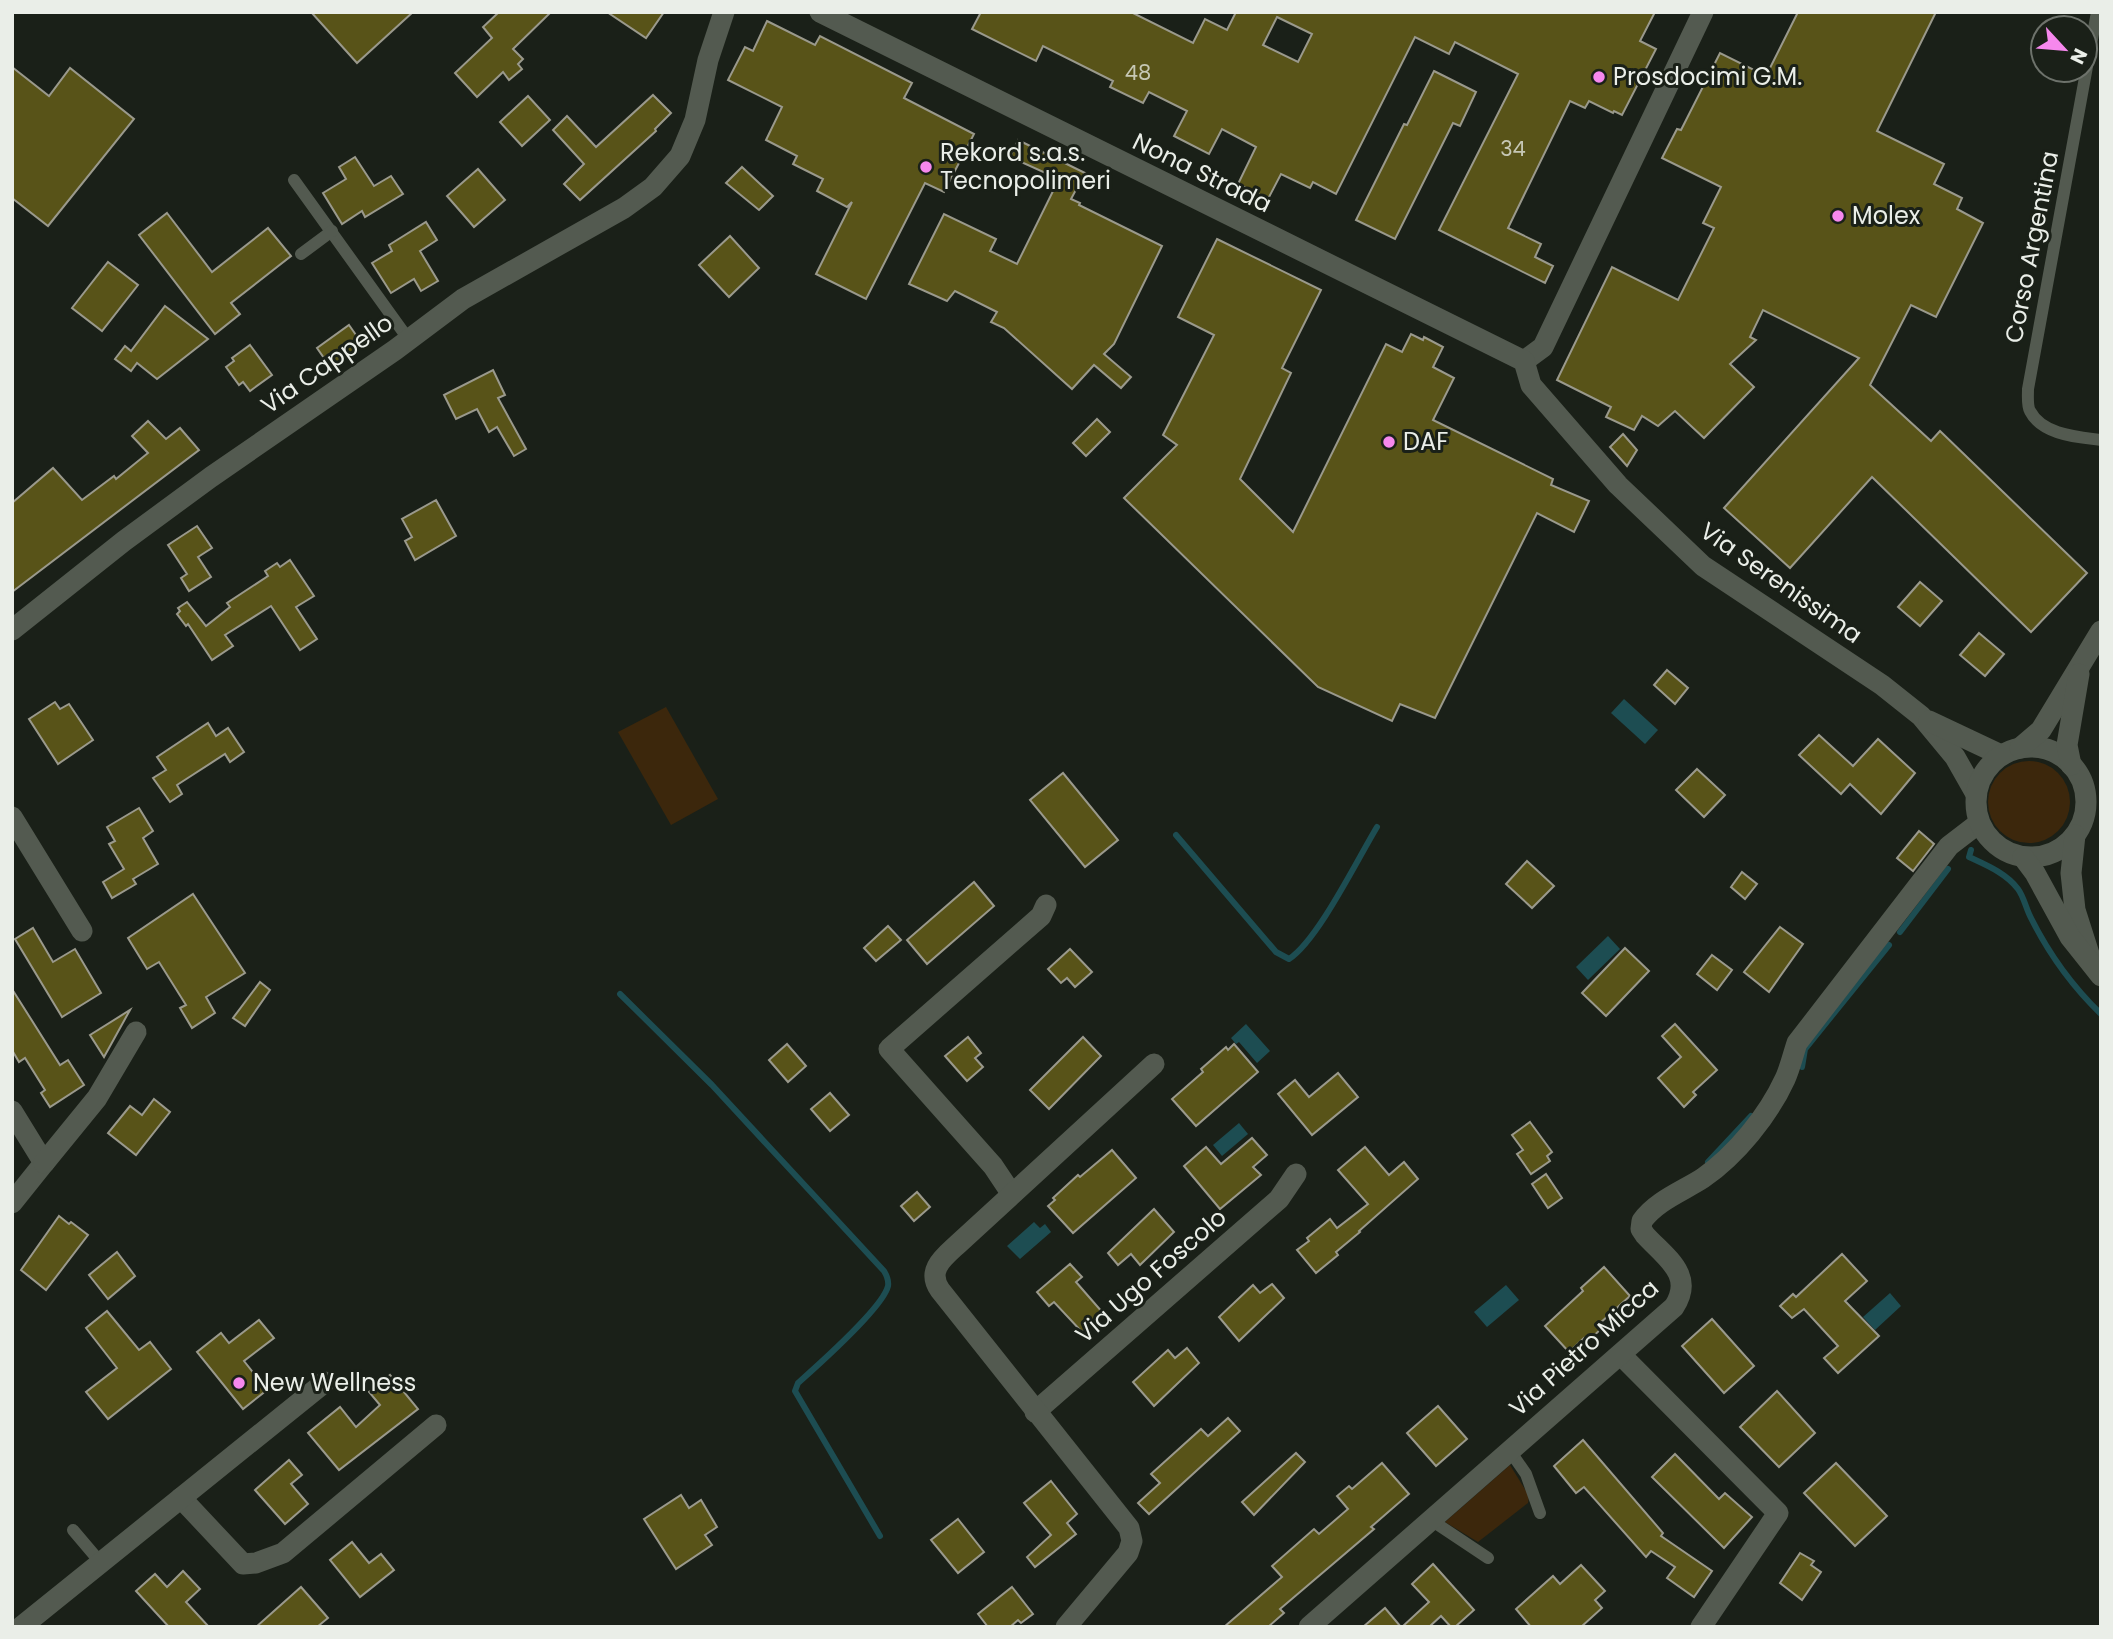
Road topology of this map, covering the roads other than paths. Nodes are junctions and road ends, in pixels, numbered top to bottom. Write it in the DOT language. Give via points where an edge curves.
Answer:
graph roads {
  1 [pos="820,12"];
  2 [pos="1703,12"];
  3 [pos="2097,12"];
  4 [pos="715,16"];
  5 [pos="295,180"];
  6 [pos="332,231"];
  7 [pos="301,254"];
  8 [pos="409,340"];
  9 [pos="1524,362"];
  10 [pos="2101,440"];
  11 [pos="12,630"];
  12 [pos="2101,631"];
  13 [pos="2081,662"];
  14 [pos="1921,716"];
  15 [pos="2011,751"];
  16 [pos="2071,765"];
  17 [pos="1976,794"];
  18 [pos="12,817"];
  19 [pos="1979,823"];
  20 [pos="2075,835"];
  21 [pos="2023,857"];
  22 [pos="1046,905"];
  23 [pos="82,931"];
  24 [pos="2096,969"];
  25 [pos="136,1032"];
  26 [pos="1154,1064"];
  27 [pos="12,1111"];
  28 [pos="44,1163"];
  29 [pos="1296,1174"];
  30 [pos="1011,1193"];
  31 [pos="12,1203"];
  32 [pos="1621,1355"];
  33 [pos="325,1382"];
  34 [pos="1035,1412"];
  35 [pos="436,1425"];
  36 [pos="1510,1451"];
  37 [pos="181,1499"];
  38 [pos="1540,1513"];
  39 [pos="1431,1520"];
  40 [pos="73,1530"];
  41 [pos="1488,1558"];
  42 [pos="101,1563"];
  43 [pos="21,1627"];
  44 [pos="1066,1627"];
  45 [pos="1309,1627"];
  46 [pos="1701,1627"];
  1 -- 9 [label="street, Nona Strada"];
  2 -- 9 [label="street" via="1543,347"];
  3 -- 10 [label="lane, Corso Argentina" via="2028,389 2029,410 2042,424 2069,436"];
  4 -- 8 [label="street, Via Cappello" via="695,120 680,156 653,187 463,299"];
  5 -- 6 [label="lane"];
  6 -- 7 [label="lane"];
  6 -- 8 [label="lane"];
  8 -- 11 [label="street, Via Cappello" via="211,477"];
  9 -- 14 [label="street, Via Serenissima" via="1531,385 1618,485 1703,566"];
  12 -- 13 [label="street"];
  13 -- 15 [label="street" via="2041,730"];
  13 -- 16 [label="street" via="2067,745"];
  14 -- 15 [label="street, Via Serenissima"];
  14 -- 17 [label="street, Via Serenissima" via="1955,757"];
  15 -- 16 [label="street, Via Serenissima" via="2039,747 2057,753"];
  15 -- 17 [label="street" via="1989,766"];
  16 -- 20 [label="street" via="2082,781 2086,799"];
  17 -- 19 [label="street, Via Serenissima"];
  18 -- 23 [label="street"];
  19 -- 21 [label="street" via="2005,851"];
  19 -- 32 [label="street, Via Pietro Micca" via="1949,846 1797,1043 1785,1079 1732,1155 1642,1221 1641,1229 1677,1270 1683,1288 1674,1307"];
  20 -- 21 [label="street" via="2052,853"];
  20 -- 24 [label="street" via="2071,873 2076,910"];
  21 -- 24 [label="street" via="2070,937"];
  22 -- 30 [label="street" via="1041,916 889,1049 993,1166"];
  25 -- 28 [label="street" via="97,1098"];
  26 -- 30 [label="street"];
  27 -- 28 [label="street"];
  28 -- 31 [label="street"];
  29 -- 34 [label="street, Via Ugo Foscolo" via="1279,1199"];
  30 -- 34 [label="street" via="940,1261 934,1275 940,1290"];
  32 -- 36 [label="street, Via Pietro Micca"];
  32 -- 46 [label="street" via="1778,1513"];
  33 -- 37 [label="street"];
  34 -- 44 [label="street" via="1129,1528 1132,1541 1128,1553"];
  35 -- 37 [label="street" via="285,1552 256,1563 243,1564"];
  36 -- 38 [label="lane" via="1526,1474"];
  36 -- 39 [label="street, Via Pietro Micca"];
  37 -- 42 [label="street"];
  39 -- 41 [label="lane"];
  39 -- 45 [label="street, Via Pietro Micca"];
  40 -- 42 [label="lane"];
  42 -- 43 [label="street"];
}
